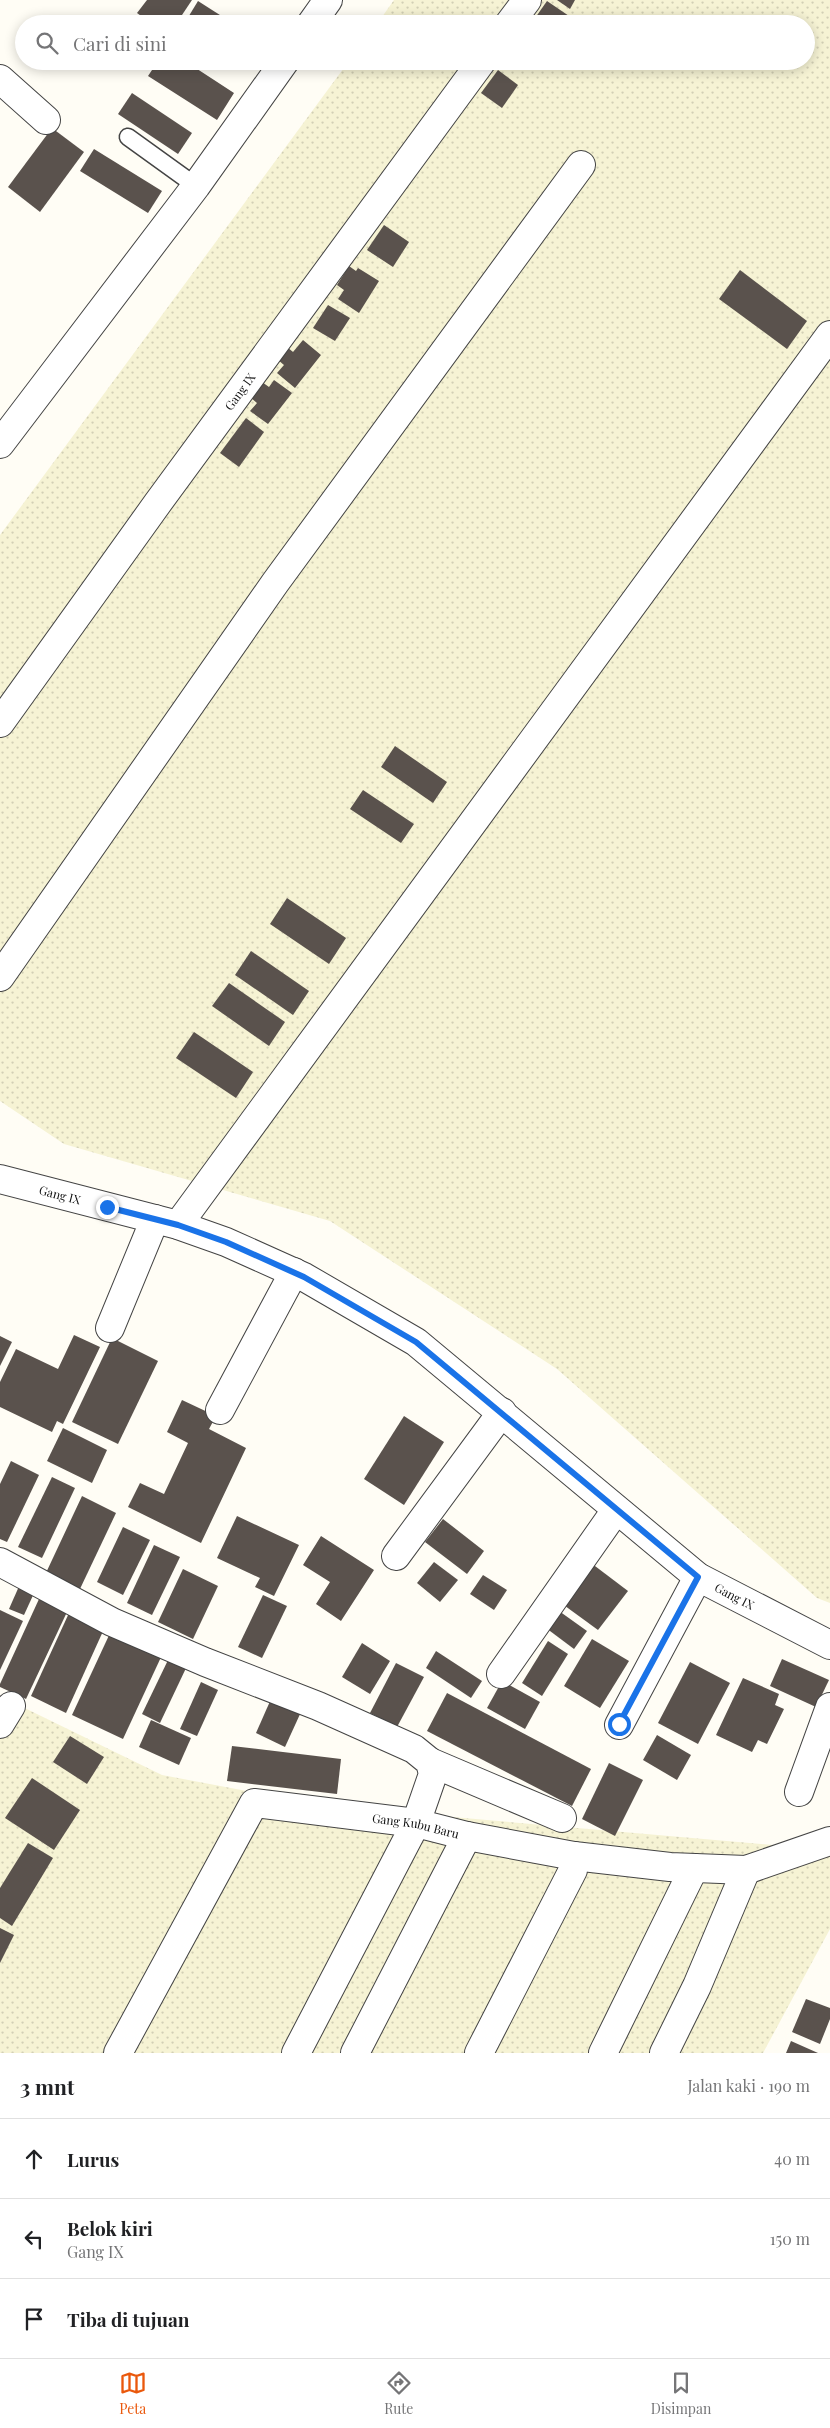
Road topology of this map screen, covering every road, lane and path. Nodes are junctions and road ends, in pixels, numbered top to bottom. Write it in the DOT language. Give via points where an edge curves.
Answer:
graph roads {
  1 [pos="328,0"];
  2 [pos="526,0"];
  3 [pos="317,15"];
  4 [pos="515,15"];
  5 [pos="279,70"];
  6 [pos="475,70"];
  7 [pos="0,79"];
  8 [pos="46,120"];
  9 [pos="128,137"];
  10 [pos="581,165"];
  11 [pos="196,186"];
  12 [pos="830,335"];
  13 [pos="0,444"];
  14 [pos="0,723"];
  15 [pos="0,977"];
  16 [pos="0,1179"];
  17 [pos="167,1222"];
  18 [pos="294,1272"];
  19 [pos="110,1328"];
  20 [pos="220,1410"];
  21 [pos="502,1412"];
  22 [pos="616,1510"];
  23 [pos="396,1556"];
  24 [pos="0,1562"];
  25 [pos="698,1577"];
  26 [pos="830,1645"];
  27 [pos="501,1674"];
  28 [pos="830,1708"];
  29 [pos="619,1724"];
  30 [pos="430,1762"];
  31 [pos="799,1792"];
  32 [pos="562,1818"];
  33 [pos="416,1823"];
  34 [pos="467,1836"];
  35 [pos="830,1841"];
  36 [pos="574,1856"];
  37 [pos="694,1868"];
  38 [pos="746,1870"];
  39 [pos="118,2053"];
  40 [pos="296,2053"];
  41 [pos="355,2053"];
  42 [pos="479,2053"];
  43 [pos="603,2053"];
  44 [pos="664,2053"];
  1 -- 3 [label="street"];
  2 -- 4 [label="street"];
  5 -- 11 [label="street"];
  6 -- 14 [label="street, Gang IX"];
  7 -- 8 [label="street"];
  9 -- 11 [label="lane"];
  10 -- 15 [label="street" via="275,584"];
  11 -- 13 [label="street"];
  12 -- 17 [label="street"];
  16 -- 17 [label="street, Gang IX"];
  17 -- 18 [label="street, Gang IX" via="226,1242"];
  17 -- 19 [label="street"];
  18 -- 20 [label="street"];
  18 -- 21 [label="street, Gang IX" via="416,1342"];
  21 -- 22 [label="street, Gang IX"];
  21 -- 23 [label="street"];
  22 -- 25 [label="street, Gang IX"];
  22 -- 27 [label="street"];
  24 -- 30 [label="street" via="112,1622 318,1706 414,1749"];
  25 -- 26 [label="street, Gang IX"];
  25 -- 29 [label="street"];
  28 -- 31 [label="street"];
  30 -- 32 [label="street"];
  30 -- 33 [label="street" via="433,1774"];
  33 -- 34 [label="street, Gang Kubu Baru"];
  33 -- 39 [label="street, Gang Kubu Baru" via="254,1803"];
  33 -- 40 [label="street"];
  34 -- 36 [label="street, Gang Kubu Baru"];
  34 -- 41 [label="street"];
  35 -- 38 [label="street, Gang Kubu Baru"];
  36 -- 37 [label="street, Gang Kubu Baru"];
  36 -- 42 [label="street" via="573,1870"];
  37 -- 38 [label="street, Gang Kubu Baru"];
  37 -- 43 [label="street"];
  38 -- 44 [label="street" via="697,1986"];
}
